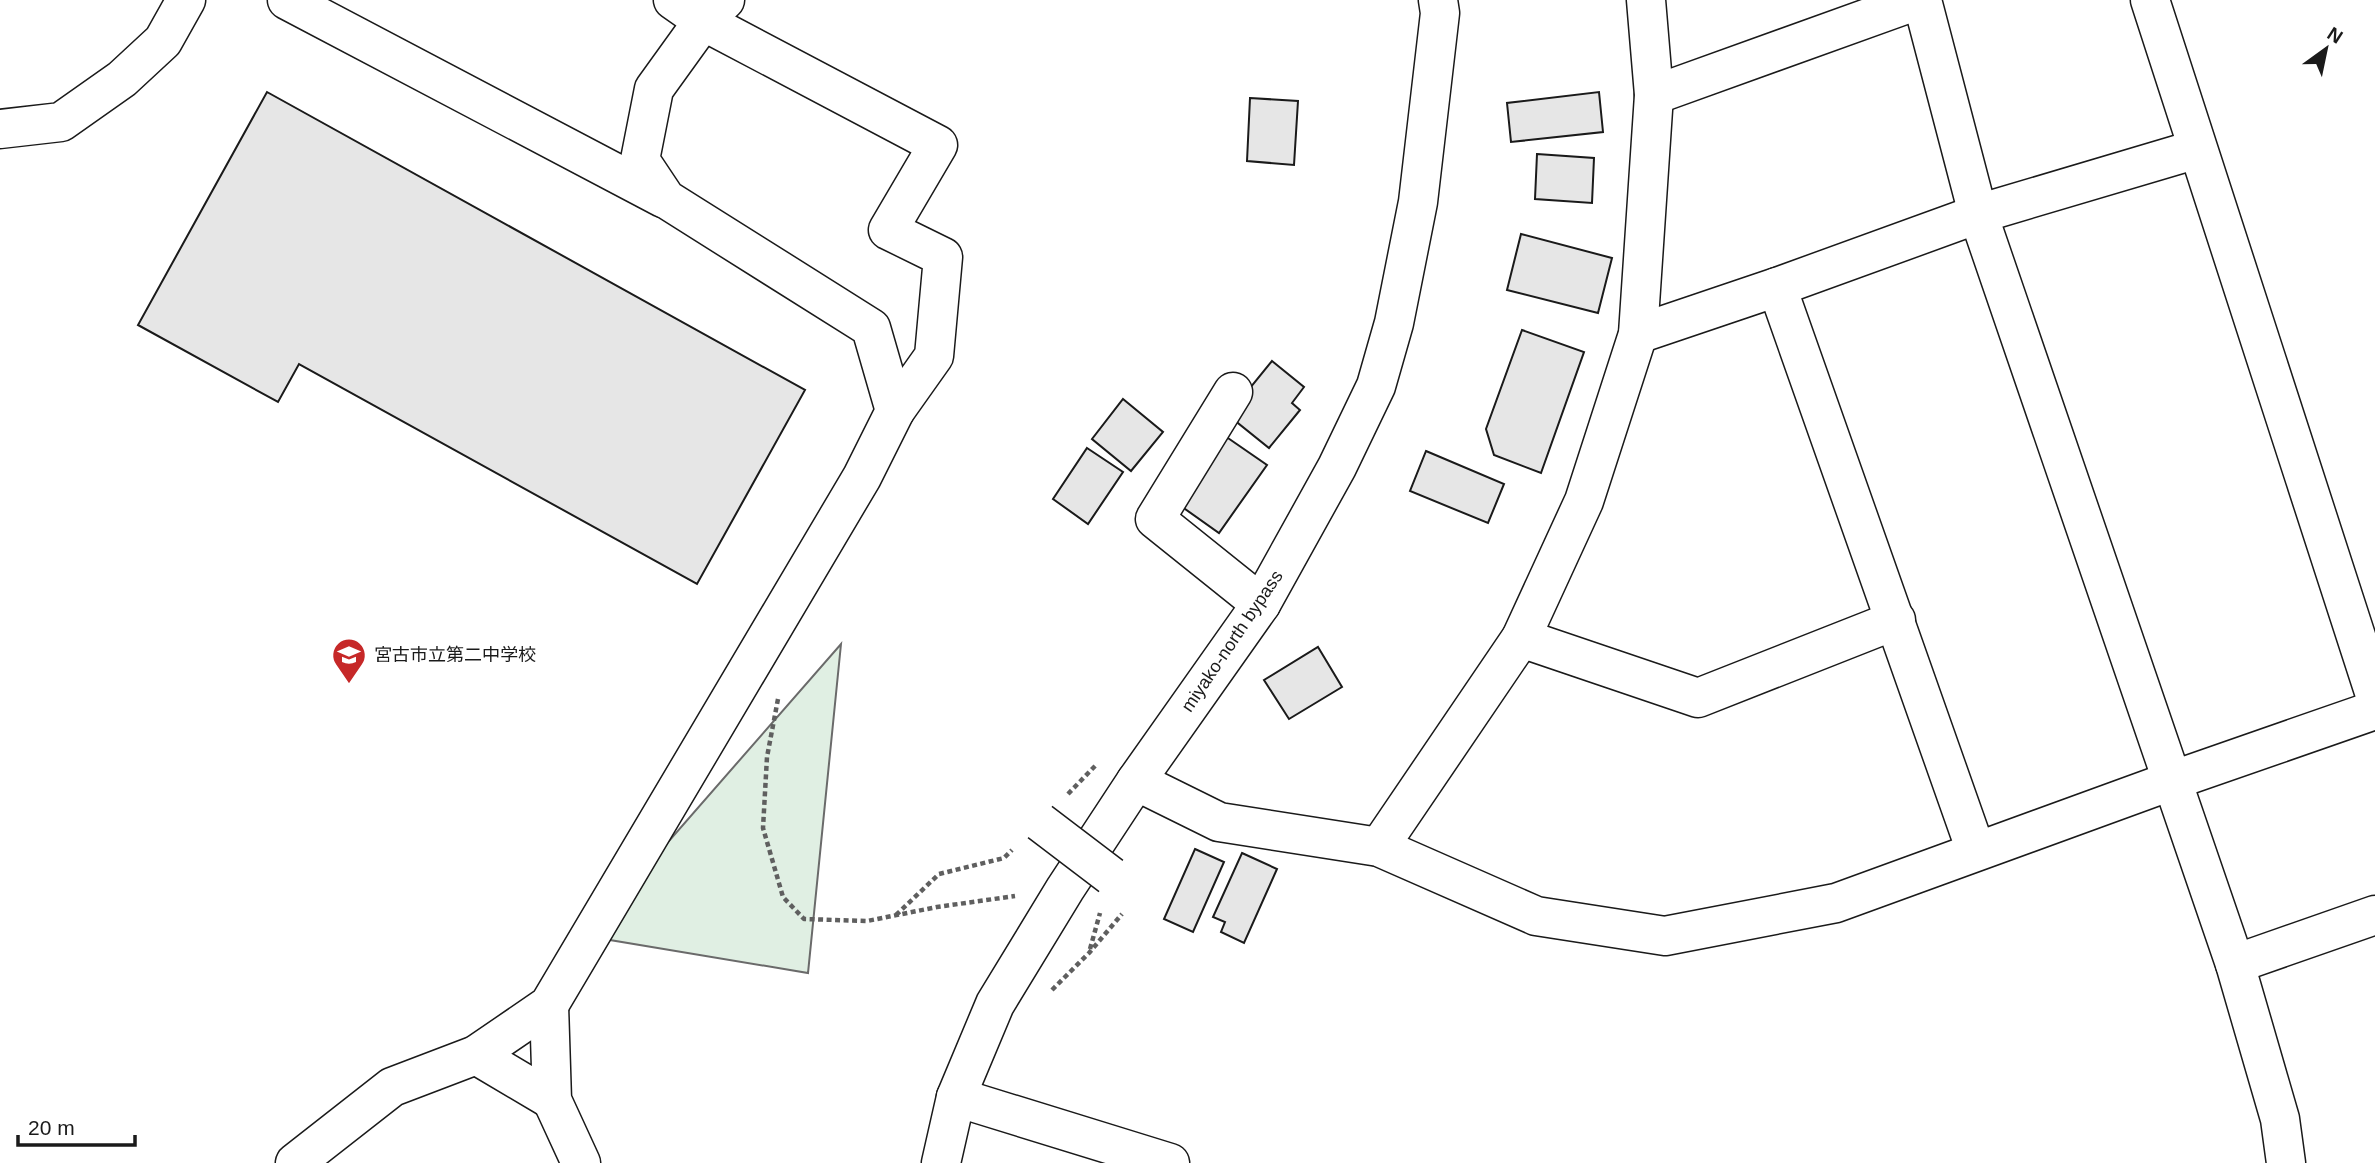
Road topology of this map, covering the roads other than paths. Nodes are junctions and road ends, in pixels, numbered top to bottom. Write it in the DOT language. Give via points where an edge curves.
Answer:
graph roads {
  1 [pos="186,0"];
  2 [pos="287,0"];
  3 [pos="1438,0"];
  4 [pos="1646,0"];
  5 [pos="1920,0"];
  6 [pos="2150,0"];
  7 [pos="700,7"];
  8 [pos="1654,95"];
  9 [pos="0,129"];
  10 [pos="2197,149"];
  11 [pos="666,199"];
  12 [pos="1978,214"];
  13 [pos="1777,287"];
  14 [pos="1638,334"];
  15 [pos="1233,392"];
  16 [pos="895,411"];
  17 [pos="1261,604"];
  18 [pos="1896,620"];
  19 [pos="1521,638"];
  20 [pos="2375,695"];
  21 [pos="2375,710"];
  22 [pos="2171,780"];
  23 [pos="1136,781"];
  24 [pos="1040,822"];
  25 [pos="1379,847"];
  26 [pos="1976,851"];
  27 [pos="1120,891"];
  28 [pos="2375,915"];
  29 [pos="2235,964"];
  30 [pos="549,1005"];
  31 [pos="476,1055"];
  32 [pos="956,1097"];
  33 [pos="552,1100"];
  34 [pos="295,1163"];
  35 [pos="580,1163"];
  36 [pos="941,1163"];
  37 [pos="1170,1163"];
  38 [pos="2286,1163"];
  1 -- 9 [label="main road" via="163,41 122,79 61,122"];
  2 -- 11 [label="main road"];
  3 -- 17 [label="main road, miyako-north bypass" via="1418,202 1394,323 1376,386"];
  4 -- 8 [label="main road"];
  5 -- 8 [label="main road"];
  5 -- 12 [label="main road"];
  6 -- 10 [label="main road"];
  7 -- 11 [label="main road" via="654,89 640,160"];
  7 -- 16 [label="main road" via="938,145 888,230 943,257 934,356"];
  8 -- 14 [label="main road"];
  10 -- 12 [label="main road"];
  10 -- 20 [label="main road"];
  11 -- 16 [label="main road" via="871,328"];
  12 -- 13 [label="main road"];
  12 -- 22 [label="main road"];
  13 -- 14 [label="main road"];
  13 -- 18 [label="main road"];
  14 -- 19 [label="main road" via="1584,501"];
  15 -- 17 [label="main road" via="1155,519"];
  16 -- 30 [label="main road" via="862,477"];
  17 -- 23 [label="main road, miyako-north bypass"];
  18 -- 19 [label="main road" via="1698,698"];
  18 -- 26 [label="main road"];
  19 -- 25 [label="main road"];
  21 -- 22 [label="main road"];
  22 -- 26 [label="main road"];
  22 -- 29 [label="main road"];
  23 -- 25 [label="main road" via="1219,822"];
  23 -- 32 [label="main road, miyako-north bypass" via="995,1004"];
  24 -- 27 [label="main road, bridge"];
  25 -- 26 [label="main road" via="1536,916 1665,936 1836,902"];
  28 -- 29 [label="main road"];
  29 -- 38 [label="main road" via="2280,1119"];
  30 -- 31 [label="main road"];
  30 -- 33 [label="main road"];
  31 -- 33 [label="main road"];
  31 -- 34 [label="main road" via="392,1087"];
  32 -- 36 [label="main road, miyako-north bypass"];
  32 -- 37 [label="main road"];
  33 -- 35 [label="main road"];
}
